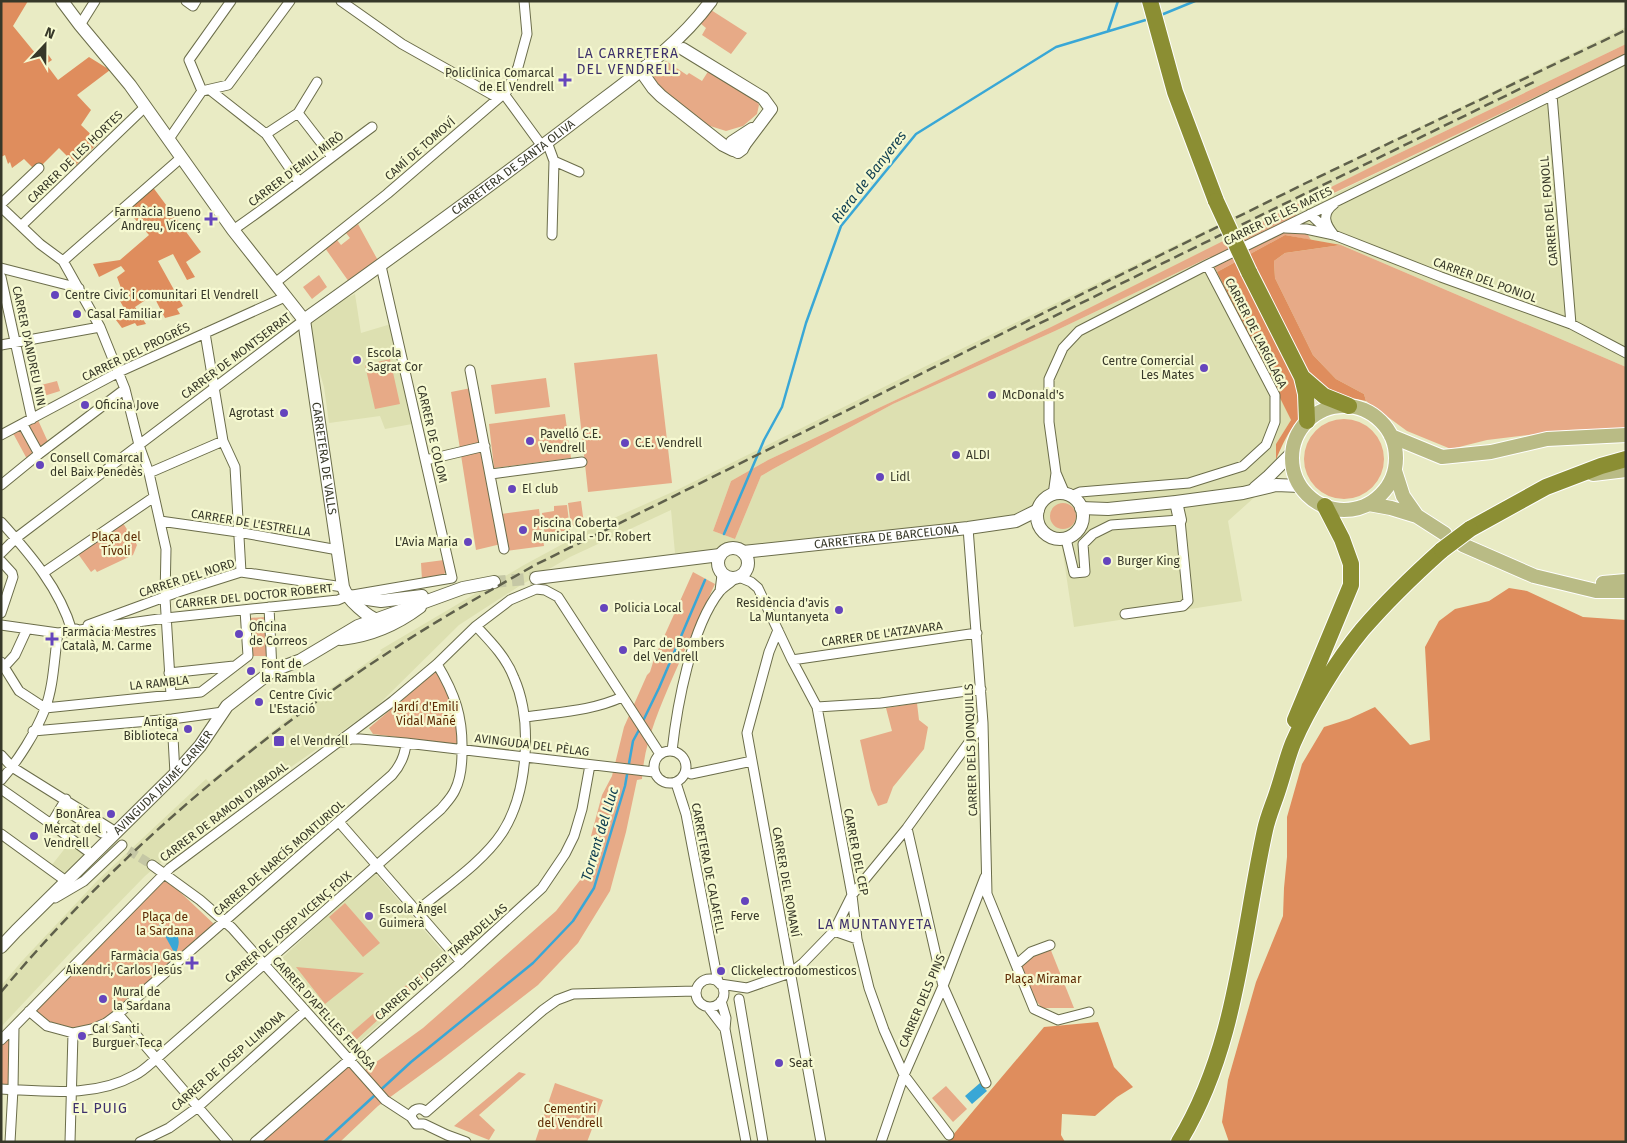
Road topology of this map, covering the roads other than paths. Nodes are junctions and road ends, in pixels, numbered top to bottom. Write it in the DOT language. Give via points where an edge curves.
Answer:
graph roads {
  1 [pos="62,1"];
  2 [pos="95,1"];
  3 [pos="186,1"];
  4 [pos="196,1"];
  5 [pos="231,1"];
  6 [pos="290,1"];
  7 [pos="341,1"];
  8 [pos="524,1"];
  9 [pos="711,1"];
  10 [pos="1150,1"];
  11 [pos="80,25"];
  12 [pos="682,49"];
  13 [pos="1626,60"];
  14 [pos="641,71"];
  15 [pos="316,82"];
  16 [pos="206,90"];
  17 [pos="1552,95"];
  18 [pos="501,96"];
  19 [pos="146,106"];
  20 [pos="298,113"];
  21 [pos="372,127"];
  22 [pos="266,134"];
  23 [pos="169,139"];
  24 [pos="544,144"];
  25 [pos="182,157"];
  26 [pos="332,157"];
  27 [pos="554,161"];
  28 [pos="39,168"];
  29 [pos="579,172"];
  30 [pos="299,182"];
  31 [pos="1340,199"];
  32 [pos="1,205"];
  33 [pos="1310,214"];
  34 [pos="21,226"];
  35 [pos="1284,228"];
  36 [pos="233,230"];
  37 [pos="552,235"];
  38 [pos="1334,235"];
  39 [pos="63,261"];
  40 [pos="1207,265"];
  41 [pos="381,266"];
  42 [pos="1,268"];
  43 [pos="1,277"];
  44 [pos="275,283"];
  45 [pos="79,288"];
  46 [pos="285,296"];
  47 [pos="304,320"];
  48 [pos="1570,324"];
  49 [pos="100,327"];
  50 [pos="205,334"];
  51 [pos="15,343"];
  52 [pos="1,345"];
  53 [pos="1626,353"];
  54 [pos="470,370"];
  55 [pos="119,372"];
  56 [pos="1302,377"];
  57 [pos="215,388"];
  58 [pos="125,390"];
  59 [pos="1349,406"];
  60 [pos="32,419"];
  61 [pos="1307,421"];
  62 [pos="23,424"];
  63 [pos="1,435"];
  64 [pos="1626,435"];
  65 [pos="1391,436"];
  66 [pos="223,441"];
  67 [pos="139,445"];
  68 [pos="485,446"];
  69 [pos="1292,453"];
  70 [pos="39,454"];
  71 [pos="1626,459"];
  72 [pos="426,460"];
  73 [pos="582,462"];
  74 [pos="1626,470"];
  75 [pos="1395,471"];
  76 [pos="148,473"];
  77 [pos="491,474"];
  78 [pos="1570,477"];
  79 [pos="1,485"];
  80 [pos="1300,486"];
  81 [pos="1253,490"];
  82 [pos="1063,495"];
  83 [pos="154,497"];
  84 [pos="1176,502"];
  85 [pos="1369,504"];
  86 [pos="1325,506"];
  87 [pos="1082,508"];
  88 [pos="1108,509"];
  89 [pos="1038,510"];
  90 [pos="1416,516"];
  91 [pos="1180,520"];
  92 [pos="160,521"];
  93 [pos="1016,521"];
  94 [pos="1,522"];
  95 [pos="1083,522"];
  96 [pos="968,528"];
  97 [pos="1042,531"];
  98 [pos="238,532"];
  99 [pos="16,538"];
  100 [pos="1066,539"];
  101 [pos="1444,542"];
  102 [pos="1463,545"];
  103 [pos="504,549"];
  104 [pos="338,550"];
  105 [pos="1,553"];
  106 [pos="745,557"];
  107 [pos="1,561"];
  108 [pos="727,571"];
  109 [pos="241,572"];
  110 [pos="43,573"];
  111 [pos="452,578"];
  112 [pos="536,578"];
  113 [pos="1626,581"];
  114 [pos="494,582"];
  115 [pos="1562,583"];
  116 [pos="1586,584"];
  117 [pos="1626,587"];
  118 [pos="463,588"];
  119 [pos="1626,591"];
  120 [pos="345,592"];
  121 [pos="165,598"];
  122 [pos="431,598"];
  123 [pos="363,603"];
  124 [pos="269,608"];
  125 [pos="245,610"];
  126 [pos="416,610"];
  127 [pos="1,612"];
  128 [pos="1125,614"];
  129 [pos="166,618"];
  130 [pos="375,620"];
  131 [pos="1,624"];
  132 [pos="476,626"];
  133 [pos="27,628"];
  134 [pos="72,630"];
  135 [pos="778,630"];
  136 [pos="360,631"];
  137 [pos="58,633"];
  138 [pos="977,633"];
  139 [pos="792,660"];
  140 [pos="3,664"];
  141 [pos="437,664"];
  142 [pos="234,666"];
  143 [pos="272,671"];
  144 [pos="170,673"];
  145 [pos="981,689"];
  146 [pos="171,695"];
  147 [pos="622,697"];
  148 [pos="817,707"];
  149 [pos="45,708"];
  150 [pos="223,712"];
  151 [pos="525,716"];
  152 [pos="172,719"];
  153 [pos="983,723"];
  154 [pos="357,729"];
  155 [pos="33,731"];
  156 [pos="376,740"];
  157 [pos="406,743"];
  158 [pos="329,749"];
  159 [pos="462,750"];
  160 [pos="672,751"];
  161 [pos="660,754"];
  162 [pos="1,755"];
  163 [pos="524,757"];
  164 [pos="752,761"];
  165 [pos="590,765"];
  166 [pos="12,767"];
  167 [pos="654,772"];
  168 [pos="175,774"];
  169 [pos="691,774"];
  170 [pos="1,780"];
  171 [pos="676,783"];
  172 [pos="1,790"];
  173 [pos="66,799"];
  174 [pos="61,808"];
  175 [pos="339,822"];
  176 [pos="51,824"];
  177 [pos="1266,827"];
  178 [pos="907,828"];
  179 [pos="116,832"];
  180 [pos="102,833"];
  181 [pos="1,834"];
  182 [pos="122,845"];
  183 [pos="93,855"];
  184 [pos="152,865"];
  185 [pos="377,865"];
  186 [pos="988,870"];
  187 [pos="164,872"];
  188 [pos="66,881"];
  189 [pos="852,896"];
  190 [pos="45,902"];
  191 [pos="418,910"];
  192 [pos="225,922"];
  193 [pos="834,931"];
  194 [pos="858,939"];
  195 [pos="1050,945"];
  196 [pos="1,947"];
  197 [pos="713,958"];
  198 [pos="461,962"];
  199 [pos="264,964"];
  200 [pos="1016,965"];
  201 [pos="790,973"];
  202 [pos="704,980"];
  203 [pos="719,983"];
  204 [pos="943,986"];
  205 [pos="747,988"];
  206 [pos="696,991"];
  207 [pos="722,999"];
  208 [pos="739,999"];
  209 [pos="708,1007"];
  210 [pos="29,1011"];
  211 [pos="305,1011"];
  212 [pos="1089,1012"];
  213 [pos="118,1014"];
  214 [pos="14,1027"];
  215 [pos="725,1029"];
  216 [pos="73,1033"];
  217 [pos="1,1040"];
  218 [pos="157,1058"];
  219 [pos="349,1061"];
  220 [pos="904,1074"];
  221 [pos="986,1083"];
  222 [pos="1,1089"];
  223 [pos="13,1089"];
  224 [pos="71,1091"];
  225 [pos="198,1107"];
  226 [pos="426,1112"];
  227 [pos="411,1118"];
  228 [pos="424,1124"];
  229 [pos="949,1135"];
  230 [pos="10,1142"];
  231 [pos="70,1142"];
  232 [pos="140,1142"];
  233 [pos="228,1142"];
  234 [pos="255,1142"];
  235 [pos="466,1142"];
  236 [pos="746,1142"];
  237 [pos="763,1142"];
  238 [pos="821,1142"];
  239 [pos="881,1142"];
  240 [pos="1179,1142"];
  1 -- 11 [label="street"];
  2 -- 11 [label="street"];
  3 -- 4 [label="street" via="193,6"];
  5 -- 16 [label="street" via="189,60"];
  6 -- 16 [label="street" via="228,85"];
  7 -- 18 [label="street" via="402,44"];
  8 -- 18 [label="street, CAMÍ DE TOMOVÍ" via="527,34 518,66 507,91"];
  9 -- 14 [label="street, CARRETERA DE SANTA OLIVA" via="699,18"];
  10 -- 56 [label="highway, bridge" via="1175,92 1216,201"];
  11 -- 19 [label="street"];
  12 -- 14 [label="street" via="763,98 771,109 737,143 723,145 656,92"];
  13 -- 17 [label="street, CARRER DE LES MATES"];
  14 -- 24 [label="street, CARRETERA DE SANTA OLIVA"];
  15 -- 20 [label="street"];
  16 -- 22 [label="street"];
  16 -- 23 [label="street"];
  17 -- 31 [label="street, CARRER DE LES MATES"];
  17 -- 48 [label="street, CARRER DEL FONOLL"];
  18 -- 24 [label="street"];
  18 -- 44 [label="street, CAMÍ DE TOMOVÍ" via="387,194"];
  19 -- 23 [label="street"];
  19 -- 34 [label="street, CARRER DE LES HORTES"];
  20 -- 22 [label="street"];
  20 -- 26 [label="street"];
  21 -- 26 [label="street, CARRER D'EMILI MIRÒ"];
  22 -- 30 [label="street"];
  23 -- 25 [label="street"];
  24 -- 27 [label="street"];
  24 -- 41 [label="street, CARRETERA DE SANTA OLIVA"];
  25 -- 36 [label="street"];
  25 -- 39 [label="street"];
  26 -- 30 [label="street, CARRER D'EMILI MIRÒ"];
  27 -- 29 [label="street"];
  27 -- 37 [label="street"];
  28 -- 32 [label="street"];
  30 -- 36 [label="street, CARRER D'EMILI MIRÒ"];
  31 -- 33 [label="street, CARRER DE LES MATES"];
  31 -- 38 [label="street" via="1326,213 1326,224"];
  32 -- 34 [label="street"];
  33 -- 35 [label="street, CARRER DE LES MATES"];
  33 -- 38 [label="street, CARRER DEL PONIOL"];
  34 -- 39 [label="street"];
  35 -- 38 [label="street, CARRER DEL PONIOL"];
  35 -- 40 [label="street, CARRER DE LES MATES"];
  36 -- 44 [label="street"];
  38 -- 48 [label="street, CARRER DEL PONIOL"];
  39 -- 45 [label="street"];
  40 -- 82 [label="street, CARRER DE LES MATES" via="1080,331 1063,348 1049,379 1049,422 1056,473"];
  40 -- 82 [label="street, CARRER DE L'ARGILAGA" via="1274,395 1275,422 1266,445 1243,466 1189,483"];
  41 -- 47 [label="street, CARRETERA DE SANTA OLIVA"];
  41 -- 72 [label="street, CARRER DE COLOM"];
  42 -- 45 [label="street"];
  43 -- 51 [label="street, CARRER D'ANDREU NIN"];
  44 -- 46 [label="street"];
  45 -- 49 [label="street"];
  46 -- 47 [label="street"];
  46 -- 50 [label="street, CARRER DEL PROGRÉS"];
  47 -- 57 [label="street, CARRER DE MONTSERRAT"];
  47 -- 104 [label="street, CARRETERA DE VALLS"];
  48 -- 53 [label="street, CARRER DEL PONIOL"];
  49 -- 51 [label="street"];
  49 -- 55 [label="street"];
  50 -- 55 [label="street, CARRER DEL PROGRÉS"];
  50 -- 57 [label="street"];
  51 -- 52 [label="street"];
  51 -- 60 [label="street, CARRER D'ANDREU NIN"];
  54 -- 68 [label="street"];
  55 -- 58 [label="street"];
  55 -- 60 [label="street, CARRER DEL PROGRÉS"];
  56 -- 59 [label="highway" via="1324,396"];
  56 -- 61 [label="highway"];
  57 -- 66 [label="street"];
  57 -- 67 [label="street, CARRER DE MONTSERRAT"];
  58 -- 67 [label="street"];
  58 -- 70 [label="street"];
  59 -- 61 [label="main road" via="1326,409"];
  59 -- 65 [label="main road" via="1371,413"];
  60 -- 62 [label="street, CARRER DEL PROGRÉS"];
  61 -- 69 [label="main road" via="1297,436"];
  62 -- 63 [label="street, CARRER DEL PROGRÉS"];
  62 -- 70 [label="street"];
  64 -- 65 [label="main road" via="1547,439 1491,452 1442,457"];
  65 -- 75 [label="main road" via="1396,450"];
  66 -- 76 [label="street"];
  66 -- 98 [label="street" via="235,466"];
  67 -- 76 [label="street"];
  67 -- 99 [label="street, CARRER DE MONTSERRAT"];
  68 -- 72 [label="street"];
  68 -- 77 [label="street"];
  69 -- 80 [label="main road" via="1294,473"];
  69 -- 81 [label="street"];
  70 -- 79 [label="street"];
  71 -- 78 [label="highway"];
  72 -- 111 [label="street, CARRER DE COLOM"];
  73 -- 77 [label="street"];
  74 -- 78 [label="main road"];
  75 -- 85 [label="main road" via="1385,490"];
  75 -- 90 [label="main road" via="1403,496"];
  76 -- 83 [label="street"];
  77 -- 103 [label="street"];
  78 -- 101 [label="highway, bridge"];
  80 -- 81 [label="street" via="1276,485"];
  80 -- 86 [label="main road" via="1308,496"];
  81 -- 84 [label="street"];
  82 -- 87 [label="street" via="1077,501"];
  82 -- 89 [label="street" via="1044,500"];
  83 -- 92 [label="street"];
  83 -- 110 [label="street"];
  84 -- 88 [label="street"];
  84 -- 91 [label="street"];
  85 -- 86 [label="main road" via="1347,510"];
  85 -- 90 [label="main road"];
  86 -- 177 [label="highway" via="1351,564 1351,585 1284,747 1265,810"];
  87 -- 88 [label="street"];
  87 -- 95 [label="street"];
  88 -- 95 [label="street"];
  89 -- 93 [label="street, CARRETERA DE BARCELONA"];
  89 -- 97 [label="street"];
  90 -- 101 [label="main road"];
  91 -- 100 [label="street" via="1111,526 1093,534 1083,544 1084,572 1074,573"];
  91 -- 128 [label="street" via="1188,601 1183,606"];
  92 -- 98 [label="street, CARRER DE L'ESTRELLA"];
  92 -- 121 [label="street" via="166,549"];
  93 -- 96 [label="street, CARRETERA DE BARCELONA"];
  93 -- 97 [label="street, CARRETERA DE BARCELONA"];
  94 -- 99 [label="street"];
  95 -- 100 [label="street" via="1074,535"];
  96 -- 106 [label="street, CARRETERA DE BARCELONA" via="756,551"];
  96 -- 138 [label="street, CARRER DELS JONQUILLS"];
  97 -- 100 [label="street" via="1057,539"];
  98 -- 104 [label="street, CARRER DE L'ESTRELLA"];
  98 -- 109 [label="street"];
  99 -- 105 [label="street, CARRER DE MONTSERRAT"];
  99 -- 110 [label="street"];
  101 -- 177 [label="highway" via="1361,632 1333,672 1293,744"];
  102 -- 115 [label="main road" via="1534,576"];
  104 -- 120 [label="street, CARRETERA DE VALLS"];
  106 -- 108 [label="street" via="746,571"];
  106 -- 108 [label="street, CARRETERA DE BARCELONA" via="737,549 724,550"];
  107 -- 127 [label="street" via="13,577"];
  108 -- 112 [label="street" via="700,558"];
  108 -- 135 [label="street, CARRER DEL CEP" via="758,588"];
  108 -- 160 [label="street" via="700,629 686,672"];
  109 -- 120 [label="street, CARRER DEL NORD"];
  109 -- 121 [label="street, CARRER DEL NORD"];
  110 -- 134 [label="street" via="68,615"];
  111 -- 120 [label="street, CARRER DEL DOCTOR ROBERT"];
  113 -- 116 [label="main road"];
  114 -- 118 [label="street"];
  115 -- 116 [label="main road"];
  115 -- 119 [label="main road" via="1596,591"];
  116 -- 117 [label="main road"];
  118 -- 122 [label="street"];
  118 -- 123 [label="street"];
  120 -- 123 [label="street"];
  120 -- 124 [label="street, CARRER DEL DOCTOR ROBERT" via="338,600"];
  121 -- 129 [label="street"];
  121 -- 134 [label="street, CARRER DEL NORD"];
  122 -- 126 [label="street"];
  122 -- 130 [label="street"];
  123 -- 130 [label="street" via="373,610"];
  123 -- 136 [label="street"];
  124 -- 125 [label="street, CARRER DEL DOCTOR ROBERT"];
  124 -- 143 [label="street"];
  125 -- 129 [label="street, CARRER DEL DOCTOR ROBERT"];
  125 -- 142 [label="street, LA RAMBLA" via="248,656"];
  126 -- 130 [label="street" via="398,618"];
  126 -- 136 [label="street, AVINGUDA JAUME CARNER" via="391,625"];
  129 -- 134 [label="street, CARRER DEL DOCTOR ROBERT"];
  129 -- 144 [label="street"];
  130 -- 136 [label="street"];
  131 -- 133 [label="street"];
  132 -- 141 [label="street, CARRER DE RAMON D'ABADAL"];
  132 -- 147 [label="street, CARRER DE RAMON D'ABADAL" via="510,600 536,589 551,593 558,597"];
  132 -- 151 [label="street" via="505,659 515,678"];
  133 -- 137 [label="street"];
  133 -- 140 [label="street" via="15,655"];
  134 -- 137 [label="street, CARRER DEL DOCTOR ROBERT"];
  135 -- 139 [label="street, CARRER DEL CEP"];
  135 -- 164 [label="street, CARRER DEL ROMANÍ" via="746,733"];
  136 -- 143 [label="street, AVINGUDA JAUME CARNER"];
  137 -- 149 [label="street"];
  138 -- 139 [label="street, CARRER DE L'ATZAVARA"];
  138 -- 145 [label="street, CARRER DELS JONQUILLS"];
  139 -- 148 [label="street, CARRER DEL CEP"];
  140 -- 149 [label="street" via="19,691"];
  141 -- 154 [label="street, CARRER DE RAMON D'ABADAL"];
  141 -- 159 [label="street, CARRER DE JOSEP VICENÇ FOIX" via="457,704"];
  142 -- 144 [label="street"];
  142 -- 146 [label="street, LA RAMBLA" via="201,692"];
  143 -- 150 [label="street, AVINGUDA JAUME CARNER"];
  144 -- 146 [label="street"];
  145 -- 148 [label="street" via="881,703"];
  145 -- 153 [label="street, CARRER DELS JONQUILLS"];
  146 -- 149 [label="street, LA RAMBLA"];
  147 -- 151 [label="street" via="587,709"];
  147 -- 161 [label="street"];
  148 -- 189 [label="street, CARRER DEL CEP"];
  149 -- 155 [label="street"];
  150 -- 152 [label="street"];
  150 -- 168 [label="street, AVINGUDA JAUME CARNER" via="203,742"];
  151 -- 163 [label="street"];
  152 -- 155 [label="street"];
  152 -- 168 [label="street"];
  153 -- 178 [label="street"];
  153 -- 186 [label="street, CARRER DELS JONQUILLS"];
  154 -- 156 [label="street, AVINGUDA DEL PÈLAG"];
  154 -- 158 [label="street, CARRER DE RAMON D'ABADAL"];
  155 -- 166 [label="street"];
  156 -- 157 [label="street, AVINGUDA DEL PÈLAG"];
  156 -- 158 [label="street, AVINGUDA DEL PÈLAG" via="351,739"];
  157 -- 159 [label="street, AVINGUDA DEL PÈLAG"];
  157 -- 175 [label="street, CARRER DE NARCÍS MONTURIOL" via="403,758 392,775"];
  158 -- 187 [label="street, CARRER DE RAMON D'ABADAL"];
  159 -- 163 [label="street, AVINGUDA DEL PÈLAG"];
  159 -- 185 [label="street, CARRER DE JOSEP VICENÇ FOIX" via="460,777 454,792 441,809"];
  160 -- 161 [label="street"];
  160 -- 171 [label="street" via="684,759 687,768 684,777"];
  161 -- 167 [label="street" via="655,761"];
  162 -- 166 [label="street"];
  163 -- 165 [label="street, AVINGUDA DEL PÈLAG"];
  163 -- 191 [label="street" via="514,812 502,834 484,854"];
  164 -- 169 [label="street"];
  164 -- 201 [label="street, CARRER DEL ROMANÍ"];
  165 -- 167 [label="street, AVINGUDA DEL PÈLAG"];
  165 -- 198 [label="street, CARRER DE JOSEP TARRADELLAS" via="579,820 556,869 530,901"];
  166 -- 170 [label="street"];
  166 -- 173 [label="street"];
  167 -- 171 [label="street" via="660,781"];
  168 -- 179 [label="street, AVINGUDA JAUME CARNER"];
  171 -- 197 [label="street, CARRETERA DE CALAFELL" via="686,814"];
  172 -- 176 [label="street"];
  173 -- 174 [label="street"];
  173 -- 179 [label="street"];
  174 -- 176 [label="street"];
  174 -- 180 [label="street"];
  175 -- 185 [label="street"];
  175 -- 192 [label="street, CARRER DE NARCÍS MONTURIOL"];
  176 -- 183 [label="street"];
  177 -- 240 [label="highway" via="1233,998 1217,1061"];
  178 -- 189 [label="street"];
  178 -- 204 [label="street"];
  179 -- 183 [label="street, AVINGUDA JAUME CARNER"];
  181 -- 188 [label="street"];
  182 -- 190 [label="street" via="84,881"];
  183 -- 188 [label="street, AVINGUDA JAUME CARNER"];
  184 -- 187 [label="street, CARRER D'APEL·LES FENOSA"];
  185 -- 191 [label="street"];
  185 -- 199 [label="street, CARRER DE JOSEP VICENÇ FOIX"];
  186 -- 200 [label="street, CARRER DELS JONQUILLS" via="987,894"];
  186 -- 204 [label="street, CARRER DELS PINS"];
  187 -- 192 [label="street, CARRER D'APEL·LES FENOSA"];
  187 -- 210 [label="street, CARRER DE RAMON D'ABADAL"];
  188 -- 190 [label="street, AVINGUDA JAUME CARNER"];
  189 -- 193 [label="street"];
  189 -- 194 [label="street, CARRER DEL CEP"];
  190 -- 196 [label="street, AVINGUDA JAUME CARNER"];
  191 -- 198 [label="street"];
  192 -- 199 [label="street, CARRER D'APEL·LES FENOSA"];
  192 -- 213 [label="street, CARRER DE NARCÍS MONTURIOL"];
  193 -- 194 [label="street"];
  193 -- 201 [label="street"];
  194 -- 220 [label="street, CARRER DEL CEP" via="869,988"];
  195 -- 200 [label="street" via="1031,952"];
  197 -- 202 [label="street"];
  197 -- 203 [label="street, CARRETERA DE CALAFELL"];
  198 -- 219 [label="street, CARRER DE JOSEP TARRADELLAS"];
  199 -- 211 [label="street, CARRER D'APEL·LES FENOSA"];
  199 -- 218 [label="street, CARRER DE JOSEP VICENÇ FOIX"];
  200 -- 212 [label="street, CARRER DELS JONQUILLS" via="1034,1009 1058,1020"];
  201 -- 205 [label="street"];
  201 -- 238 [label="street, CARRER DEL ROMANÍ"];
  202 -- 203 [label="street"];
  202 -- 206 [label="street"];
  203 -- 205 [label="street"];
  203 -- 207 [label="street" via="724,992"];
  204 -- 220 [label="street, CARRER DELS PINS"];
  204 -- 221 [label="street"];
  205 -- 208 [label="street"];
  206 -- 209 [label="street" via="698,1002"];
  206 -- 226 [label="street" via="573,994 557,1000"];
  207 -- 208 [label="street"];
  207 -- 209 [label="street"];
  207 -- 215 [label="street"];
  208 -- 237 [label="street"];
  209 -- 215 [label="street"];
  210 -- 214 [label="street, CARRER DE RAMON D'ABADAL"];
  210 -- 216 [label="street, CARRER DE NARCÍS MONTURIOL" via="47,1026"];
  211 -- 219 [label="street, CARRER D'APEL·LES FENOSA"];
  211 -- 225 [label="street, CARRER DE JOSEP LLIMONA"];
  213 -- 216 [label="street, CARRER DE NARCÍS MONTURIOL" via="92,1029"];
  213 -- 218 [label="street"];
  214 -- 217 [label="street, CARRER DE RAMON D'ABADAL"];
  214 -- 223 [label="street"];
  215 -- 236 [label="street"];
  216 -- 224 [label="street"];
  218 -- 224 [label="street, CARRER DE JOSEP VICENÇ FOIX" via="116,1084"];
  218 -- 225 [label="street"];
  219 -- 227 [label="street, CARRER D'APEL·LES FENOSA" via="385,1100"];
  219 -- 234 [label="street, CARRER DE JOSEP TARRADELLAS"];
  220 -- 229 [label="street, CARRER DEL CEP"];
  220 -- 239 [label="street, CARRER DELS PINS"];
  222 -- 223 [label="street, CARRER DE JOSEP VICENÇ FOIX"];
  223 -- 224 [label="street, CARRER DE JOSEP VICENÇ FOIX"];
  223 -- 230 [label="street"];
  224 -- 231 [label="street"];
  225 -- 232 [label="street, CARRER DE JOSEP LLIMONA"];
  225 -- 233 [label="street"];
  226 -- 227 [label="street" via="416,1109"];
  226 -- 228 [label="street"];
  227 -- 228 [label="street" via="416,1124"];
  228 -- 235 [label="street"];
}
